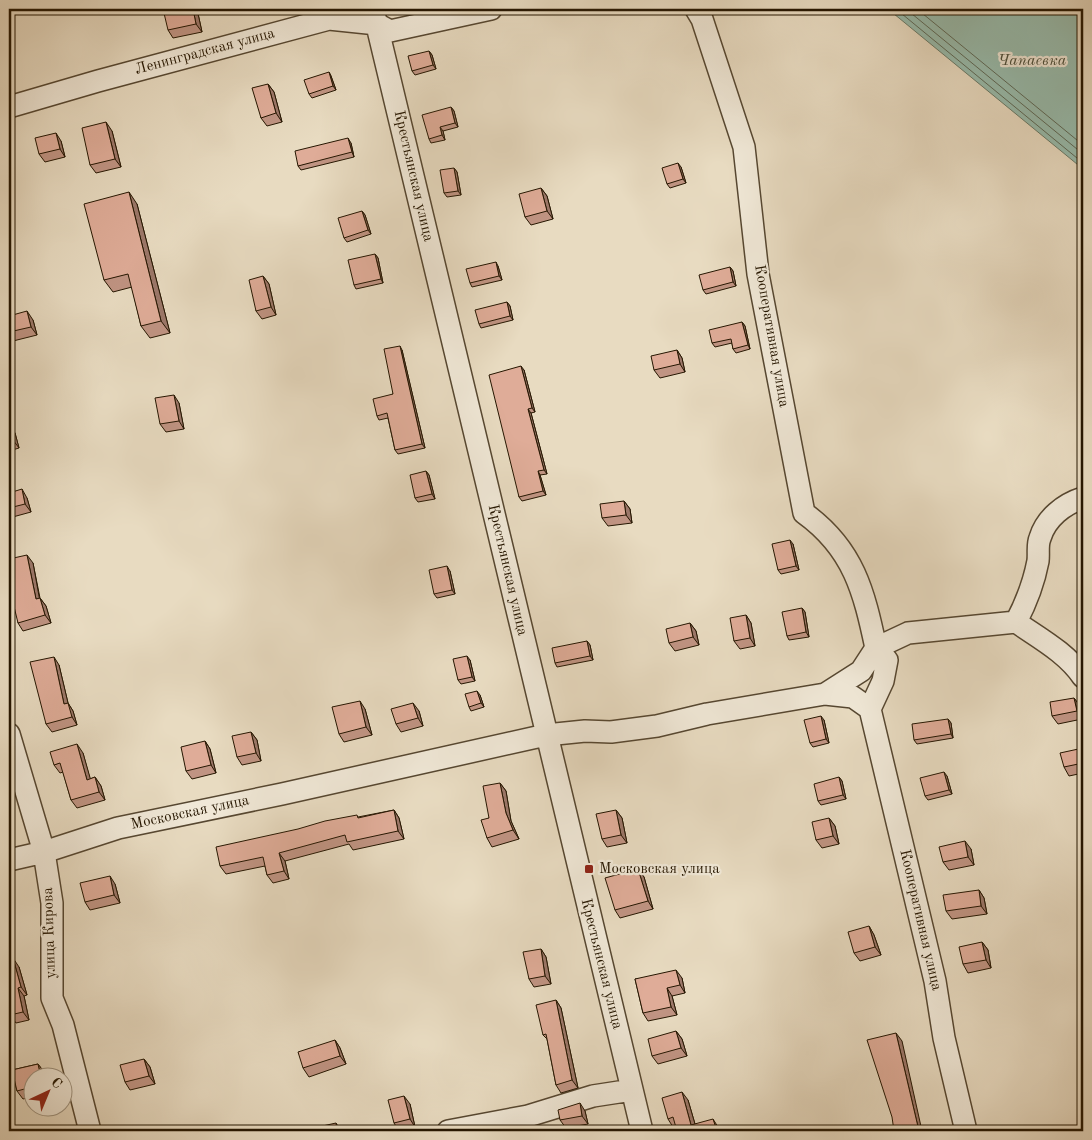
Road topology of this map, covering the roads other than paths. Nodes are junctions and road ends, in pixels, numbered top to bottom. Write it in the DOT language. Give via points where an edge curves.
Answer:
graph roads {
  1 [pos="491,9"];
  2 [pos="696,9"];
  3 [pos="375,17"];
  4 [pos="9,108"];
  5 [pos="1083,498"];
  6 [pos="1016,622"];
  7 [pos="876,648"];
  8 [pos="1083,677"];
  9 [pos="825,694"];
  10 [pos="870,709"];
  11 [pos="9,734"];
  12 [pos="546,735"];
  13 [pos="44,852"];
  14 [pos="9,860"];
  15 [pos="632,1090"];
  16 [pos="90,1131"];
  17 [pos="448,1131"];
  18 [pos="642,1131"];
  19 [pos="966,1131"];
  1 -- 3 [label="street, Ленинградская улица" via="390,31"];
  2 -- 7 [label="street, Кооперативная улица" via="744,146 758,274 804,513 832,537 851,563 865,596"];
  3 -- 4 [label="street, Ленинградская улица" via="329,19"];
  3 -- 12 [label="street, Крестьянская улица"];
  5 -- 6 [label="street" via="1070,502 1051,518 1039,538 1038,560 1026,602"];
  6 -- 7 [label="street" via="908,633"];
  6 -- 8 [label="street" via="1055,649"];
  7 -- 9 [label="street" via="861,671"];
  7 -- 10 [label="street" via="887,660 884,681"];
  9 -- 10 [label="street, Московская улица" via="853,697"];
  9 -- 12 [label="street, Московская улица" via="657,726"];
  10 -- 19 [label="street, Кооперативная улица" via="935,981 944,1038"];
  11 -- 13 [label="street, улица Кирова"];
  12 -- 13 [label="street, Московская улица" via="118,828"];
  12 -- 15 [label="street, Крестьянская улица"];
  13 -- 14 [label="street, Московская улица"];
  13 -- 16 [label="street, улица Кирова" via="52,903 52,998 63,1025"];
  15 -- 17 [label="street" via="594,1096 528,1116"];
  15 -- 18 [label="street, Крестьянская улица"];
}
